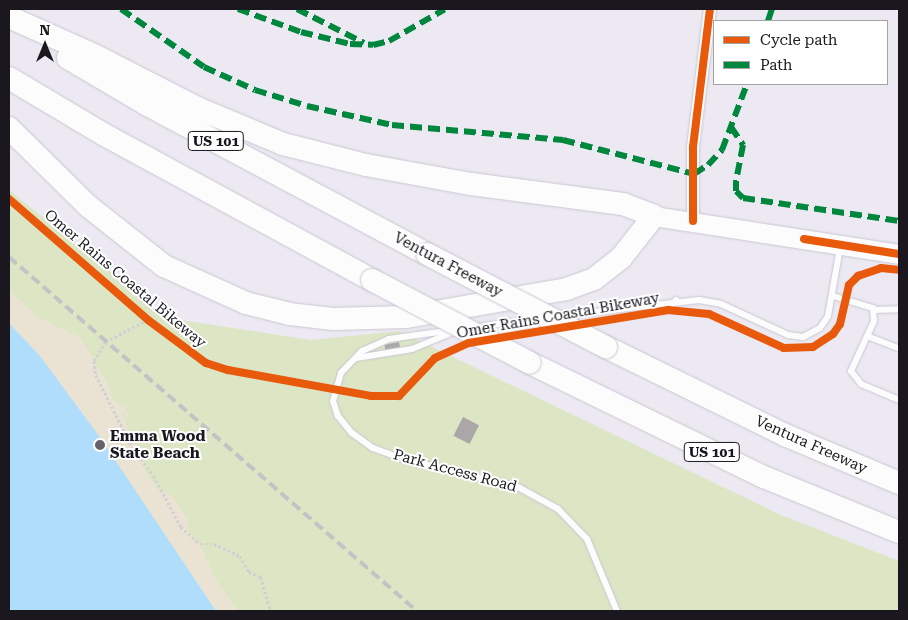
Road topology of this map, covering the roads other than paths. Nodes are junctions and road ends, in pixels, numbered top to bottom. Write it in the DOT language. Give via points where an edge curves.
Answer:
graph roads {
  1 [pos="710,9"];
  2 [pos="9,17"];
  3 [pos="9,23"];
  4 [pos="9,78"];
  5 [pos="9,128"];
  6 [pos="654,216"];
  7 [pos="693,221"];
  8 [pos="840,245"];
  9 [pos="899,254"];
  10 [pos="833,296"];
  11 [pos="676,300"];
  12 [pos="899,309"];
  13 [pos="668,310"];
  14 [pos="874,310"];
  15 [pos="458,330"];
  16 [pos="867,336"];
  17 [pos="899,348"];
  18 [pos="356,358"];
  19 [pos="899,400"];
  20 [pos="899,483"];
  21 [pos="899,532"];
  22 [pos="617,611"];
  1 -- 7 [label="street" via="693,147"];
  2 -- 6 [label="highway" via="96,56 196,108 283,144 366,165 462,182 623,204"];
  3 -- 20 [label="highway, Ventura Freeway / US 101, bridge" via="146,104 606,347 785,435"];
  4 -- 21 [label="highway, US 101, bridge" via="103,134 530,363 764,477"];
  5 -- 6 [label="highway" via="88,206 164,266 246,303 290,314 333,319 406,317 567,289 594,279 610,266"];
  6 -- 7 [label="main road"];
  7 -- 8 [label="main road"];
  8 -- 9 [label="main road"];
  8 -- 10 [label="lane, Park Access Road"];
  10 -- 11 [label="lane, Park Access Road" via="825,322 803,337 780,332 721,304"];
  10 -- 14 [label="lane"];
  11 -- 13 [label="lane"];
  11 -- 15 [label="lane, Park Access Road"];
  12 -- 14 [label="lane"];
  14 -- 16 [label="lane" via="874,321"];
  15 -- 18 [label="lane, Park Access Road" via="412,349"];
  15 -- 18 [label="lane, Park Access Road" via="384,341 368,347"];
  16 -- 17 [label="lane"];
  16 -- 19 [label="lane" via="853,363 852,377"];
  18 -- 22 [label="lane, Park Access Road" via="341,373 333,401 338,416 352,434 373,448 406,460 518,487 558,509 573,522 593,551"];
}
